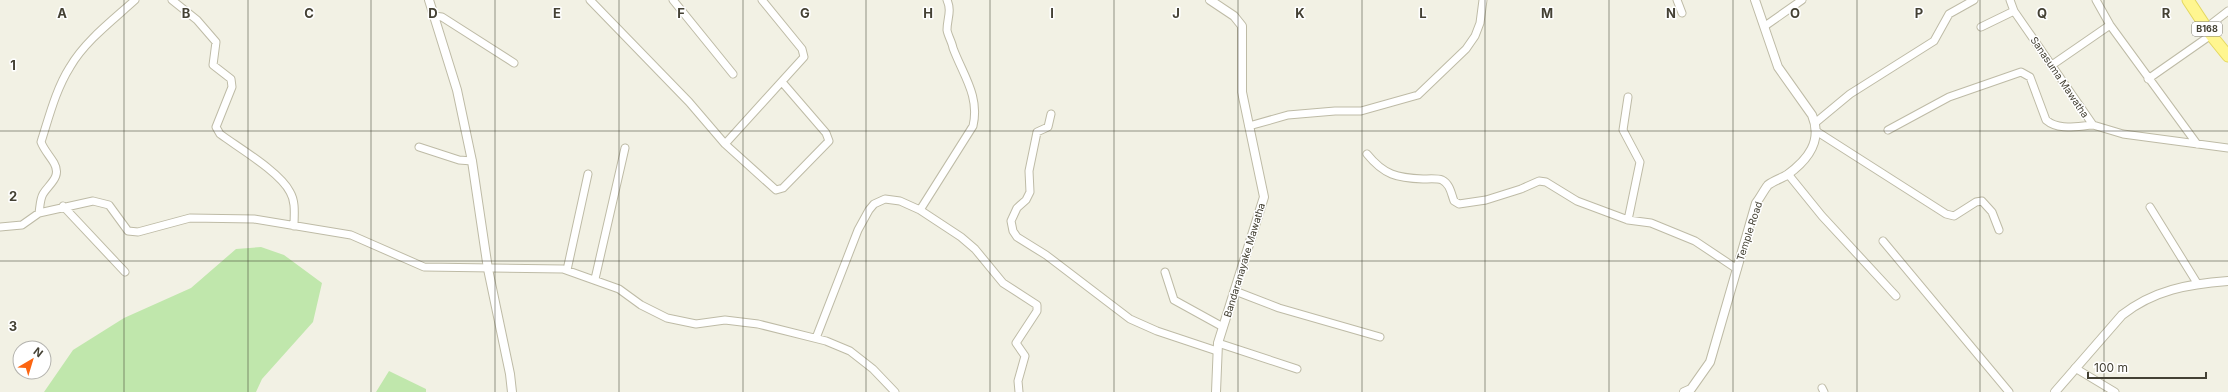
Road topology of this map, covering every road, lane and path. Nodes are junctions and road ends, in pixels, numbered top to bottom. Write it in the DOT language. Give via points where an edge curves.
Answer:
graph roads {
  1 [pos="134,0"];
  2 [pos="172,0"];
  3 [pos="429,0"];
  4 [pos="590,0"];
  5 [pos="673,0"];
  6 [pos="762,0"];
  7 [pos="1210,0"];
  8 [pos="1483,0"];
  9 [pos="1677,0"];
  10 [pos="1756,0"];
  11 [pos="1802,0"];
  12 [pos="1974,0"];
  13 [pos="2010,0"];
  14 [pos="2096,0"];
  15 [pos="2188,0"];
  16 [pos="949,1"];
  17 [pos="2014,11"];
  18 [pos="2228,11"];
  19 [pos="1682,13"];
  20 [pos="434,16"];
  21 [pos="2110,25"];
  22 [pos="1765,26"];
  23 [pos="1981,27"];
  24 [pos="2209,31"];
  25 [pos="2228,56"];
  26 [pos="514,63"];
  27 [pos="2052,65"];
  28 [pos="733,74"];
  29 [pos="2148,79"];
  30 [pos="782,82"];
  31 [pos="1628,98"];
  32 [pos="1050,114"];
  33 [pos="2093,125"];
  34 [pos="1249,126"];
  35 [pos="1816,127"];
  36 [pos="1888,130"];
  37 [pos="725,144"];
  38 [pos="2197,144"];
  39 [pos="419,147"];
  40 [pos="624,148"];
  41 [pos="2228,148"];
  42 [pos="1367,154"];
  43 [pos="472,161"];
  44 [pos="588,174"];
  45 [pos="1788,174"];
  46 [pos="63,206"];
  47 [pos="2150,207"];
  48 [pos="920,210"];
  49 [pos="39,213"];
  50 [pos="1628,220"];
  51 [pos="294,226"];
  52 [pos="0,227"];
  53 [pos="2000,230"];
  54 [pos="1883,241"];
  55 [pos="488,269"];
  56 [pos="1737,269"];
  57 [pos="567,270"];
  58 [pos="124,272"];
  59 [pos="1165,272"];
  60 [pos="595,279"];
  61 [pos="2228,281"];
  62 [pos="2197,283"];
  63 [pos="1235,291"];
  64 [pos="1896,296"];
  65 [pos="1223,327"];
  66 [pos="1380,337"];
  67 [pos="816,338"];
  68 [pos="1217,347"];
  69 [pos="2075,368"];
  70 [pos="1297,369"];
  71 [pos="512,392"];
  72 [pos="895,392"];
  73 [pos="1019,392"];
  74 [pos="1216,392"];
  75 [pos="1684,392"];
  76 [pos="2009,392"];
  77 [pos="2055,392"];
  78 [pos="2116,392"];
  1 -- 49 [label="street" via="84,48 70,66 50,111 41,142 57,172 54,182 43,194"];
  2 -- 51 [label="street" via="197,20 216,42 213,65 230,80 232,87 216,127 220,134 273,173 290,191"];
  3 -- 20 [label="street"];
  4 -- 37 [label="street" via="689,102"];
  5 -- 28 [label="street"];
  6 -- 30 [label="street" via="802,49 804,57"];
  7 -- 34 [label="street, Bandaranayake Mawatha" via="1234,16 1242,26 1242,92"];
  8 -- 34 [label="street" via="1480,23 1472,40 1418,95 1361,111 1288,115"];
  9 -- 19 [label="street"];
  10 -- 22 [label="street"];
  11 -- 22 [label="street"];
  12 -- 35 [label="street" via="1950,14 1934,41 1850,94"];
  13 -- 17 [label="street, Sanasuma Mawatha"];
  14 -- 21 [label="street"];
  15 -- 24 [label="main road, B168"];
  16 -- 48 [label="street" via="950,17 947,30 962,72 973,92 976,112 973,126"];
  17 -- 23 [label="street"];
  17 -- 27 [label="street, Sanasuma Mawatha"];
  18 -- 24 [label="street"];
  20 -- 26 [label="street" via="442,17"];
  20 -- 43 [label="street" via="457,90"];
  21 -- 27 [label="street"];
  21 -- 29 [label="street"];
  22 -- 35 [label="street" via="1778,67 1812,115"];
  24 -- 25 [label="main road, B168"];
  24 -- 29 [label="street"];
  27 -- 33 [label="street, Sanasuma Mawatha"];
  29 -- 38 [label="street"];
  30 -- 37 [label="street"];
  30 -- 37 [label="street" via="826,133 829,141 783,188 776,190"];
  31 -- 50 [label="street" via="1624,130 1640,162"];
  32 -- 68 [label="street" via="1048,127 1037,132 1029,170 1030,192 1017,208 1011,221 1013,232 1130,319 1157,331"];
  33 -- 36 [label="street" via="2052,125 2046,120 2030,77 2021,72 1949,97"];
  33 -- 38 [label="street, Sanasuma Mawatha" via="2124,134"];
  34 -- 63 [label="street, Bandaranayake Mawatha" via="1264,198"];
  35 -- 45 [label="street, Temple Road" via="1814,148 1806,159"];
  35 -- 53 [label="street" via="1946,214 1954,216 1982,201 1992,212"];
  38 -- 41 [label="street, Sanasuma Mawatha"];
  39 -- 43 [label="street" via="460,160"];
  40 -- 60 [label="street"];
  42 -- 50 [label="street" via="1378,167 1390,174 1406,179 1441,180 1449,186 1454,201 1459,204 1486,200 1521,190 1539,181 1546,182 1577,201"];
  43 -- 55 [label="street"];
  44 -- 57 [label="street"];
  45 -- 56 [label="street, Temple Road" via="1769,184 1756,203"];
  45 -- 64 [label="street" via="1822,216"];
  46 -- 49 [label="street"];
  46 -- 51 [label="street" via="93,201 109,205 128,231 138,232 190,218 254,219"];
  46 -- 58 [label="street"];
  47 -- 62 [label="street"];
  48 -- 67 [label="street" via="900,201 885,200 874,204 869,210 858,230"];
  48 -- 73 [label="street" via="966,241 1003,283 1037,304 1037,311 1016,343 1025,356 1018,381"];
  49 -- 52 [label="street" via="22,224"];
  50 -- 56 [label="street" via="1651,223 1695,240"];
  51 -- 55 [label="street" via="351,235 424,266"];
  54 -- 76 [label="street"];
  55 -- 57 [label="street"];
  55 -- 71 [label="street"];
  56 -- 75 [label="street, Temple Road" via="1710,362 1691,389"];
  57 -- 60 [label="street"];
  59 -- 65 [label="street" via="1174,300"];
  60 -- 67 [label="street" via="619,289 641,305 667,318 696,324 725,320"];
  61 -- 62 [label="street"];
  62 -- 69 [label="street" via="2160,292 2132,307"];
  63 -- 65 [label="street, Bandaranayake Mawatha"];
  63 -- 66 [label="street" via="1279,308"];
  65 -- 68 [label="street, Bandaranayake Mawatha"];
  67 -- 72 [label="street" via="850,351 873,369"];
  68 -- 70 [label="street"];
  68 -- 74 [label="street, Bandaranayake Mawatha"];
  69 -- 77 [label="street"];
  69 -- 78 [label="street"];
}
